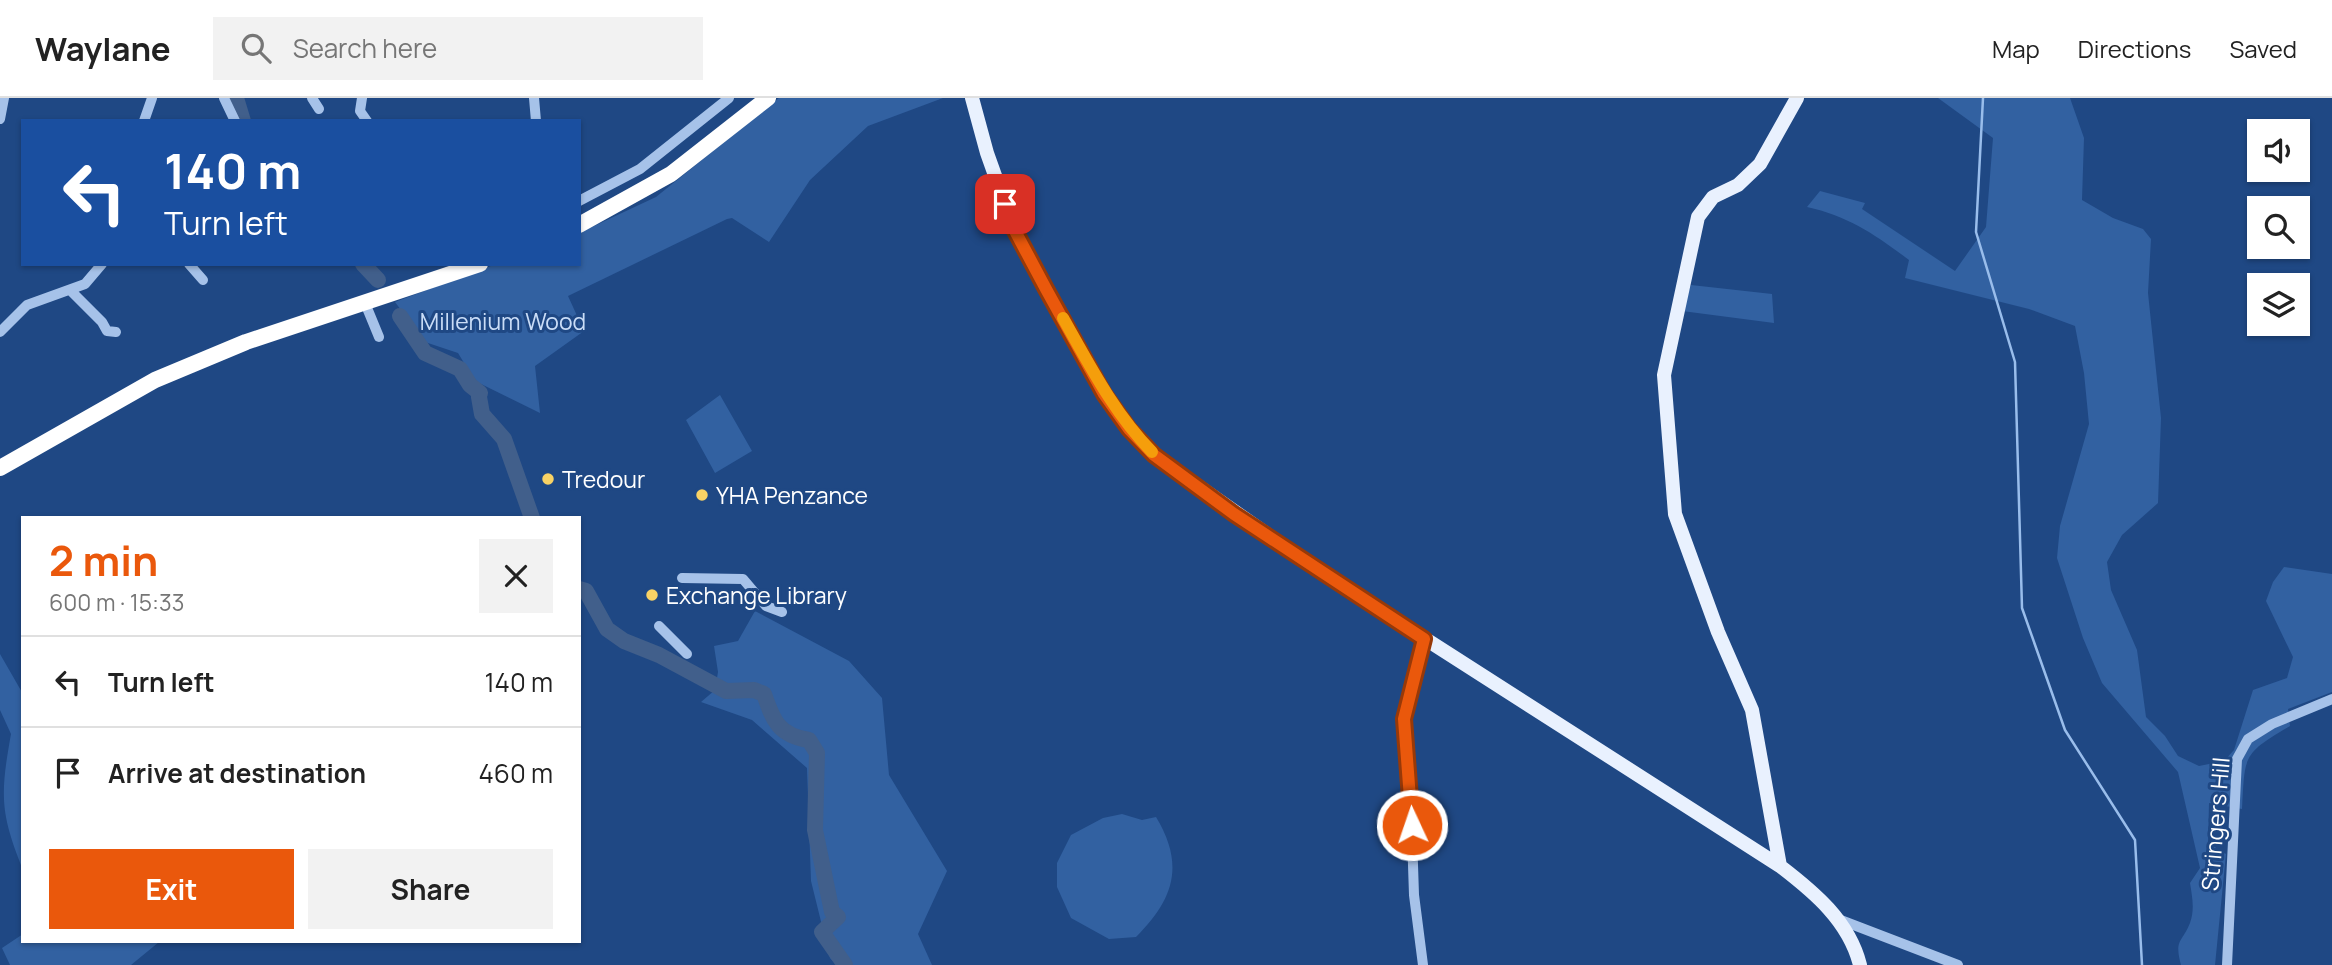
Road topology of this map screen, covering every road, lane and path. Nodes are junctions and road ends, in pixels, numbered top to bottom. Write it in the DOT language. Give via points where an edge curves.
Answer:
graph roads {
  1 [pos="4,98"];
  2 [pos="152,98"];
  3 [pos="224,98"];
  4 [pos="362,98"];
  5 [pos="534,98"];
  6 [pos="729,98"];
  7 [pos="768,98"];
  8 [pos="972,98"];
  9 [pos="1797,98"];
  10 [pos="364,116"];
  11 [pos="0,119"];
  12 [pos="145,119"];
  13 [pos="234,119"];
  14 [pos="536,119"];
  15 [pos="581,200"];
  16 [pos="581,224"];
  17 [pos="100,266"];
  18 [pos="190,266"];
  19 [pos="474,266"];
  20 [pos="197,279"];
  21 [pos="71,291"];
  22 [pos="365,303"];
  23 [pos="0,332"];
  24 [pos="116,332"];
  25 [pos="379,337"];
  26 [pos="0,468"];
  27 [pos="682,578"];
  28 [pos="782,612"];
  29 [pos="659,626"];
  30 [pos="1424,639"];
  31 [pos="688,654"];
  32 [pos="2332,699"];
  33 [pos="1780,866"];
  34 [pos="1838,919"];
  35 [pos="1423,965"];
  36 [pos="1860,965"];
  37 [pos="1958,965"];
  38 [pos="2227,965"];
  1 -- 11 [label="street"];
  2 -- 12 [label="street"];
  3 -- 13 [label="street"];
  4 -- 10 [label="street"];
  5 -- 14 [label="street"];
  6 -- 15 [label="street" via="640,169"];
  7 -- 16 [label="highway" via="671,174"];
  8 -- 30 [label="main road" via="1014,229 1104,394 1129,429 1154,455 1234,514"];
  9 -- 33 [label="main road" via="1760,164 1738,185 1713,197 1698,217 1664,375 1675,514 1752,710"];
  17 -- 21 [label="street" via="85,284"];
  18 -- 20 [label="street"];
  19 -- 22 [label="highway"];
  21 -- 23 [label="street" via="27,305"];
  21 -- 24 [label="street" via="107,331"];
  22 -- 25 [label="street"];
  22 -- 26 [label="highway" via="246,342 155,380"];
  27 -- 28 [label="street" via="743,579 766,606"];
  29 -- 31 [label="street"];
  30 -- 33 [label="main road"];
  30 -- 35 [label="street" via="1404,719 1414,895"];
  32 -- 38 [label="street, Stringers Hill" via="2248,739 2237,759"];
  33 -- 34 [label="main road"];
  34 -- 36 [label="main road"];
  34 -- 37 [label="street"];
}
